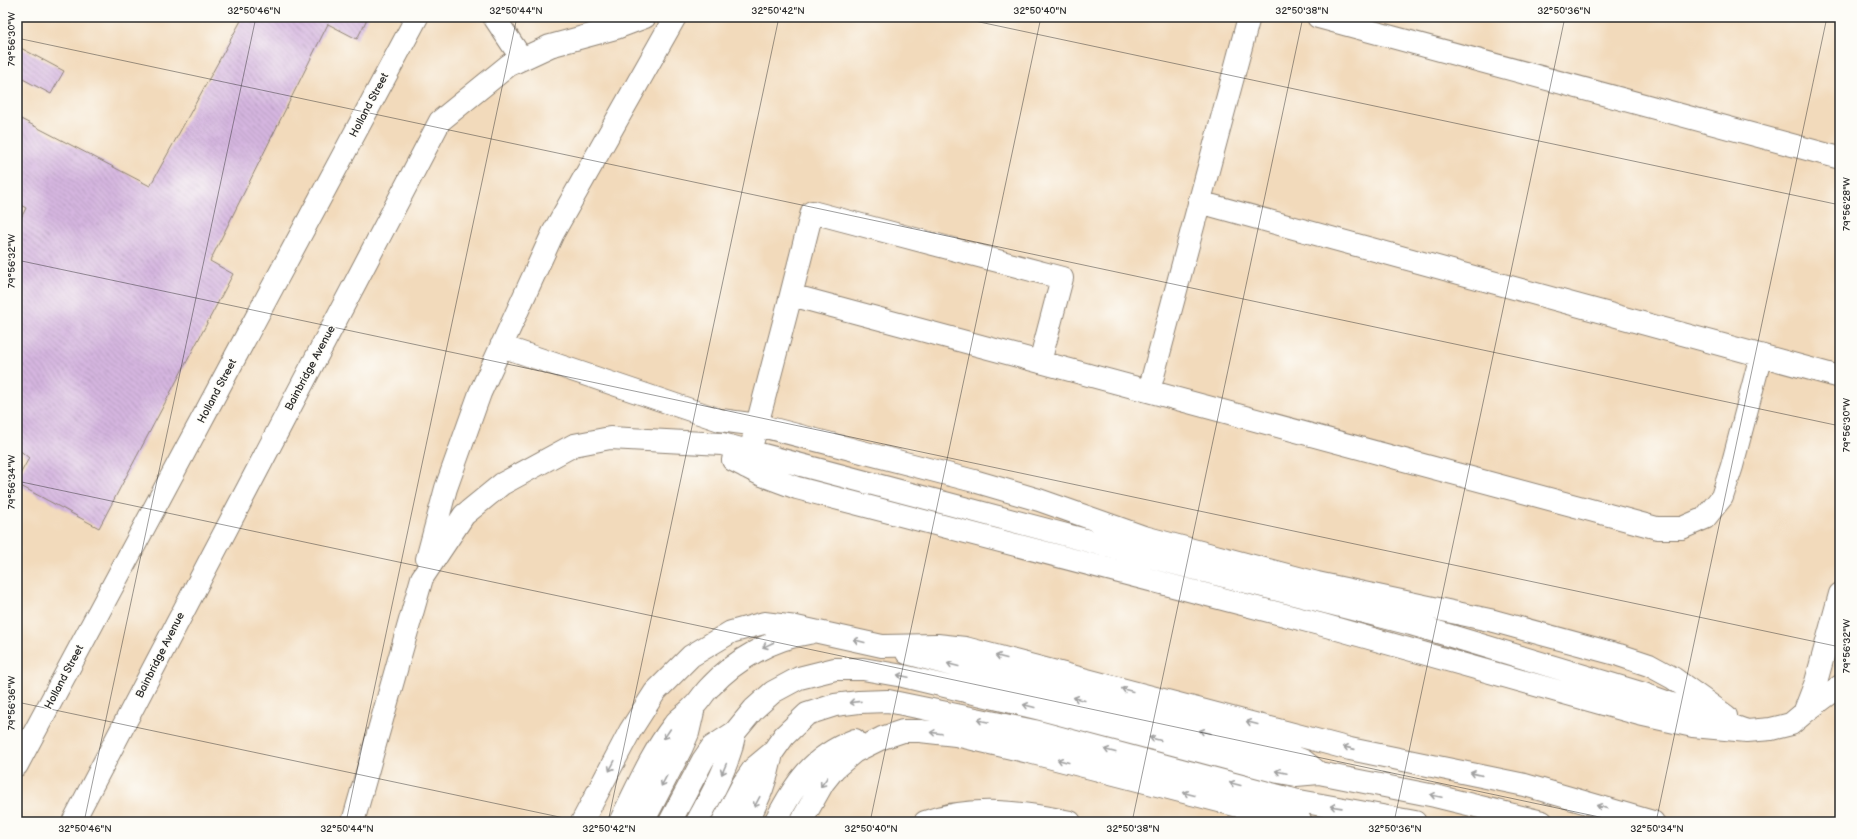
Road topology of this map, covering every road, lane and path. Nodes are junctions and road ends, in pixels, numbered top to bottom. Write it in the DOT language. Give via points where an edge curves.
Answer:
graph roads {
  1 [pos="417,17"];
  2 [pos="494,17"];
  3 [pos="645,17"];
  4 [pos="675,17"];
  5 [pos="1249,17"];
  6 [pos="1318,17"];
  7 [pos="522,59"];
  8 [pos="1840,158"];
  9 [pos="1199,202"];
  10 [pos="791,295"];
  11 [pos="501,346"];
  12 [pos="1761,356"];
  13 [pos="1040,362"];
  14 [pos="1840,377"];
  15 [pos="1149,391"];
  16 [pos="758,425"];
  17 [pos="749,459"];
  18 [pos="422,578"];
  19 [pos="1840,594"];
  20 [pos="818,631"];
  21 [pos="882,646"];
  22 [pos="1840,686"];
  23 [pos="694,707"];
  24 [pos="1804,713"];
  25 [pos="902,731"];
  26 [pos="1747,731"];
  27 [pos="734,732"];
  28 [pos="772,754"];
  29 [pos="17,765"];
  30 [pos="1319,773"];
  31 [pos="73,822"];
  32 [pos="353,822"];
  33 [pos="582,822"];
  34 [pos="620,822"];
  35 [pos="643,822"];
  36 [pos="670,822"];
  37 [pos="697,822"];
  38 [pos="723,822"];
  39 [pos="747,822"];
  40 [pos="775,822"];
  41 [pos="801,822"];
  42 [pos="925,822"];
  43 [pos="1070,822"];
  44 [pos="1301,822"];
  45 [pos="1416,822"];
  46 [pos="1542,822"];
  47 [pos="1653,822"];
  1 -- 29 [label="street, Holland Street"];
  2 -- 7 [label="street"];
  3 -- 7 [label="street, Bainbridge Avenue" via="616,28 550,46"];
  4 -- 11 [label="street" via="553,232"];
  5 -- 9 [label="street"];
  6 -- 8 [label="street"];
  7 -- 31 [label="street, Bainbridge Avenue" via="509,65 440,121"];
  9 -- 12 [label="street"];
  9 -- 15 [label="street"];
  10 -- 13 [label="street"];
  10 -- 13 [label="street" via="812,212 1062,278"];
  10 -- 16 [label="street"];
  11 -- 16 [label="street" via="720,420"];
  11 -- 18 [label="street" via="480,393 446,488"];
  12 -- 14 [label="street"];
  12 -- 15 [label="street" via="1722,497 1705,518 1682,528 1657,528"];
  13 -- 15 [label="street"];
  16 -- 17 [label="street"];
  16 -- 26 [label="street" via="974,481 1039,500 1144,537 1317,583 1494,621 1619,655 1649,665 1673,678"];
  17 -- 18 [label="street" via="695,443 610,438 574,445 502,484 464,515"];
  17 -- 26 [label="street" via="775,481 797,488 1322,625 1639,714 1693,726"];
  18 -- 32 [label="street"];
  19 -- 24 [label="street" via="1816,682"];
  21 -- 20 [label="street, one-way"];
  20 -- 23 [label="street, one-way" via="790,636 764,646 728,671 711,686"];
  20 -- 33 [label="street, one-way" via="764,623 731,632 691,656 655,692 630,731"];
  30 -- 21 [label="street, one-way" via="1304,761 1284,753"];
  47 -- 21 [label="street, one-way" via="1525,785 1350,749 965,648 937,645"];
  22 -- 24 [label="street"];
  23 -- 34 [label="street, one-way" via="674,724 662,742"];
  23 -- 35 [label="street, one-way" via="681,749"];
  24 -- 26 [label="street" via="1791,724 1771,730"];
  25 -- 40 [label="street" via="865,736 820,758 800,778"];
  25 -- 41 [label="street, one-way" via="866,744 835,768 823,783"];
  44 -- 25 [label="street, one-way" via="956,735"];
  30 -- 27 [label="street, one-way" via="1296,775 1280,772 1041,709 863,669 835,669 799,678 773,692"];
  27 -- 36 [label="street" via="712,747"];
  27 -- 37 [label="street, one-way" via="724,772"];
  28 -- 38 [label="street" via="750,773"];
  28 -- 39 [label="street, one-way" via="768,776"];
  45 -- 28 [label="street, one-way" via="1294,800 1034,731 888,701 835,705 808,714 784,736"];
  46 -- 30 [label="street, one-way" via="1462,802"];
  42 -- 43 [label="street" via="972,811 1013,813"];
}
